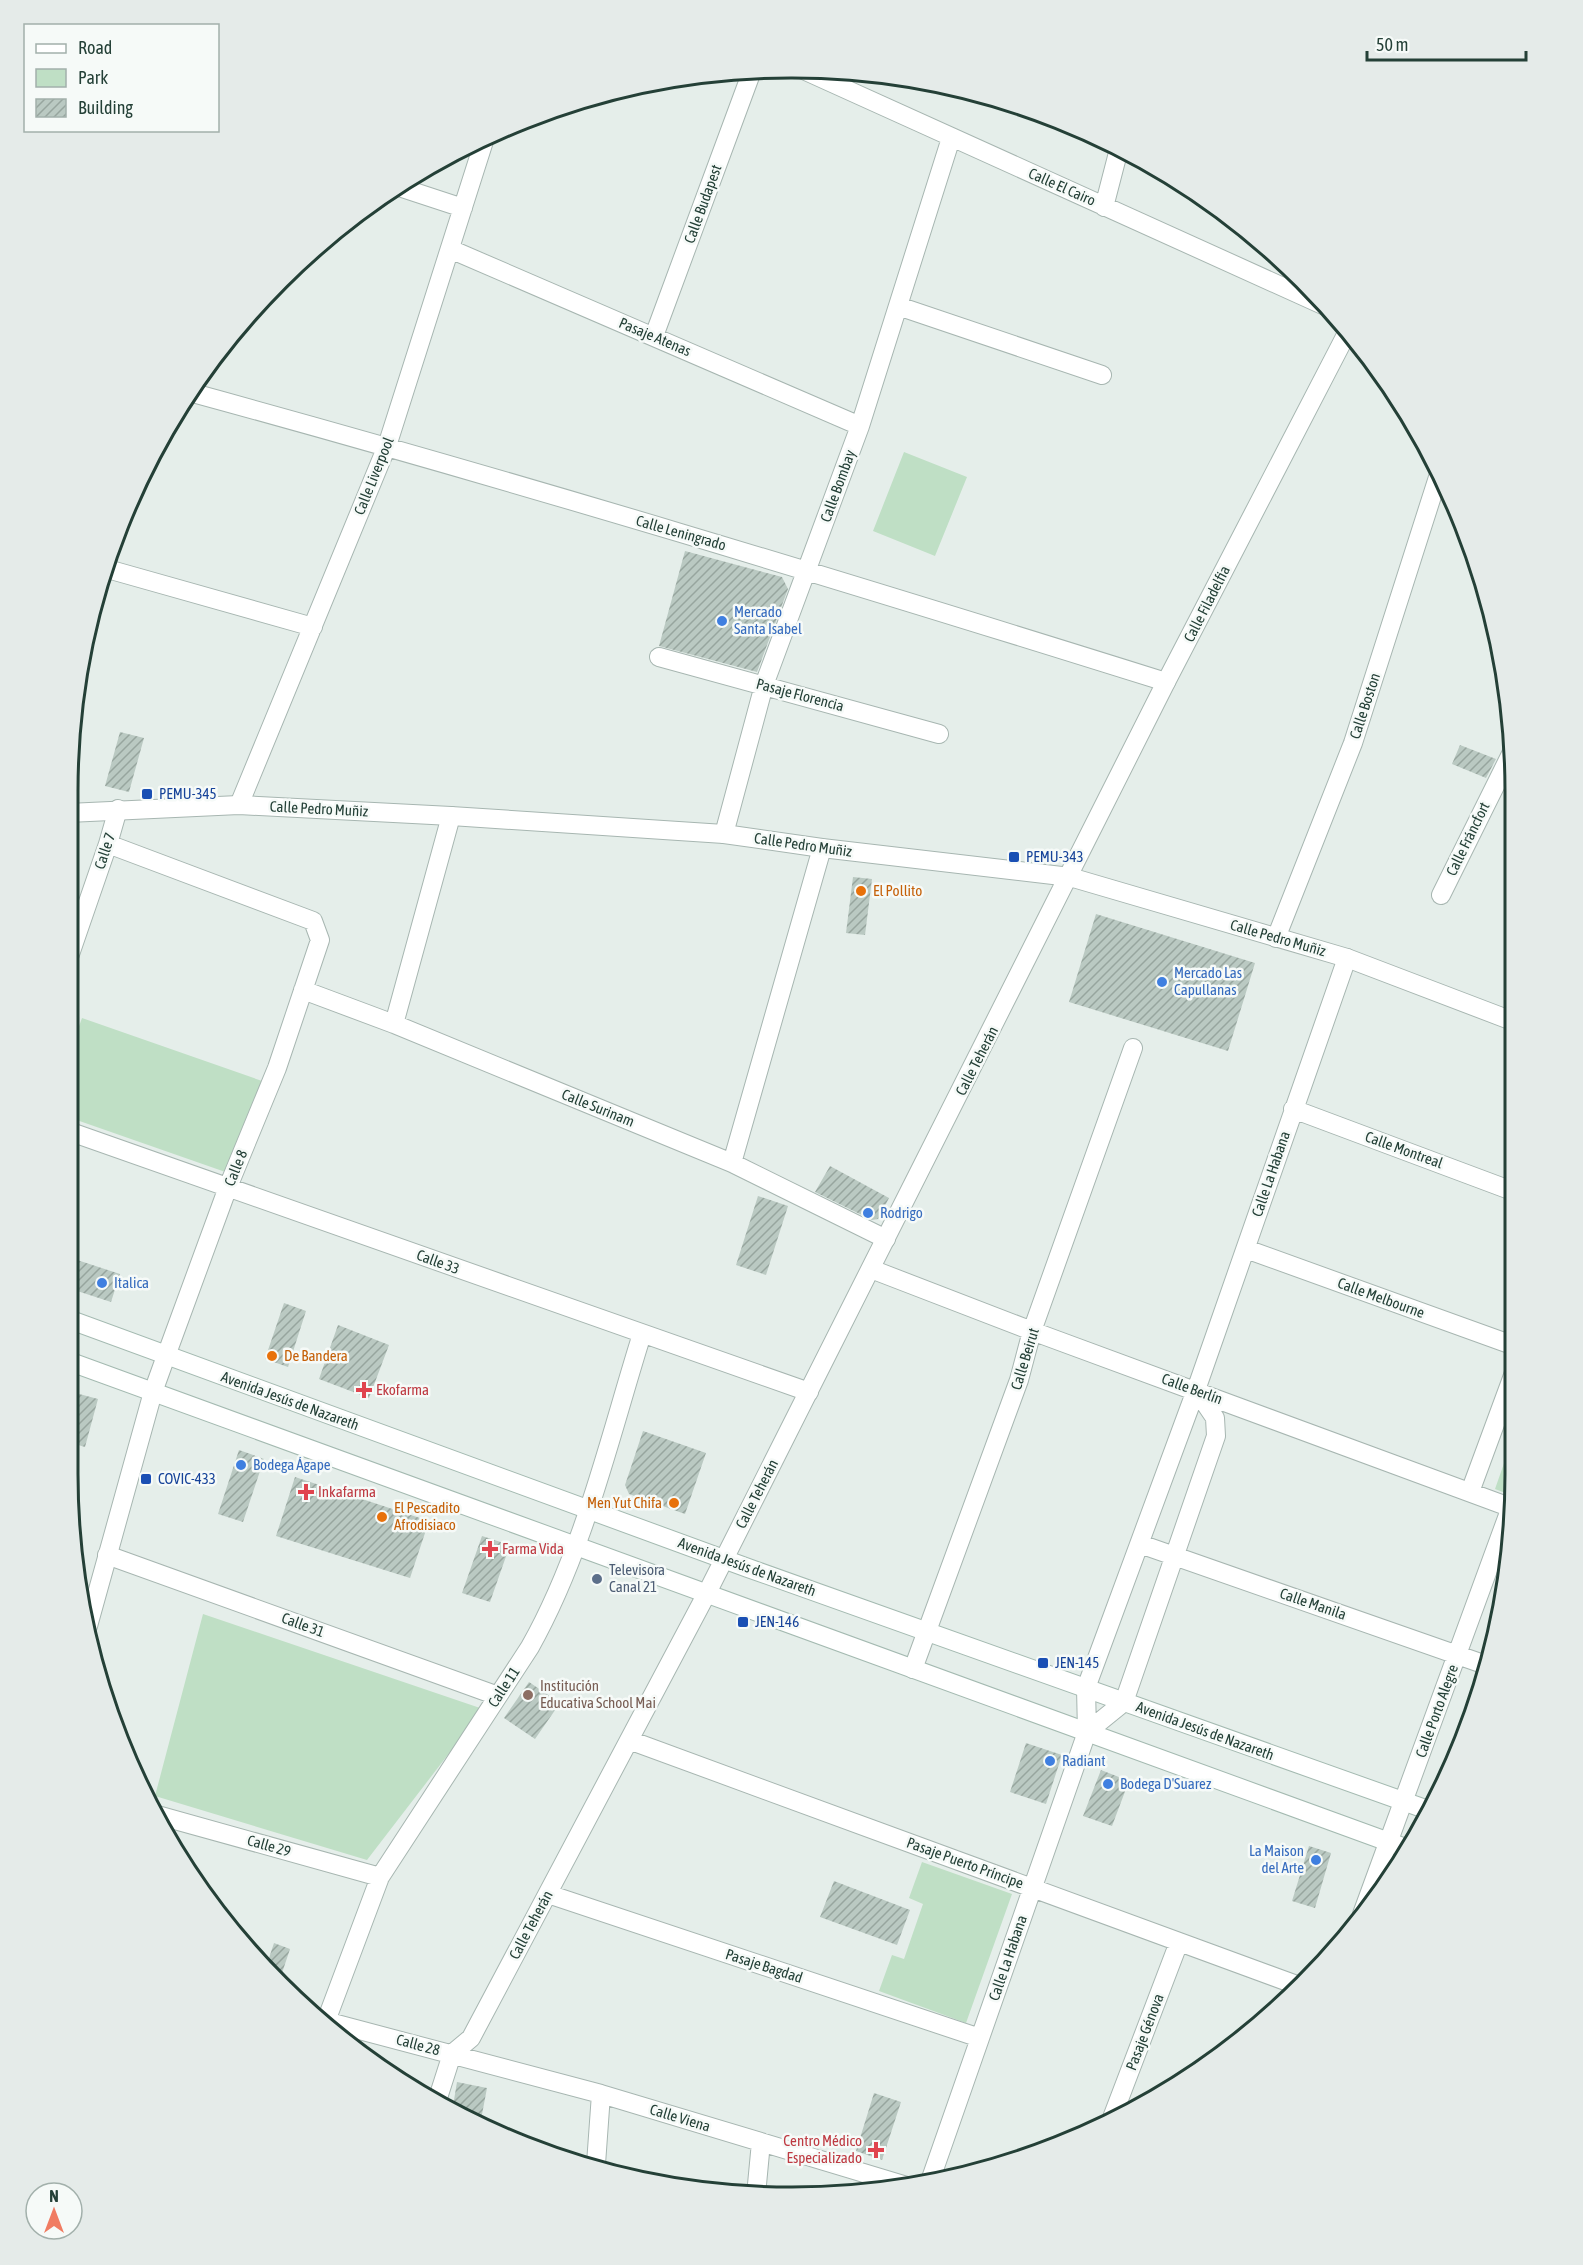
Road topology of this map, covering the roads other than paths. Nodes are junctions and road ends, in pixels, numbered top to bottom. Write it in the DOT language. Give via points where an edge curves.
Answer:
graph roads {
  1 [pos="824,79"];
  2 [pos="749,80"];
  3 [pos="951,138"];
  4 [pos="481,149"];
  5 [pos="1117,157"];
  6 [pos="408,190"];
  7 [pos="1104,207"];
  8 [pos="463,208"];
  9 [pos="450,249"];
  10 [pos="1306,297"];
  11 [pos="898,306"];
  12 [pos="654,336"];
  13 [pos="1344,340"];
  14 [pos="1102,375"];
  15 [pos="198,394"];
  16 [pos="860,426"];
  17 [pos="387,446"];
  18 [pos="1435,485"];
  19 [pos="807,570"];
  20 [pos="113,571"];
  21 [pos="313,627"];
  22 [pos="659,657"];
  23 [pos="1166,682"];
  24 [pos="764,685"];
  25 [pos="939,734"];
  26 [pos="1504,768"];
  27 [pos="239,805"];
  28 [pos="118,809"];
  29 [pos="78,812"];
  30 [pos="451,816"];
  31 [pos="724,834"];
  32 [pos="108,844"];
  33 [pos="822,848"];
  34 [pos="1070,877"];
  35 [pos="1441,895"];
  36 [pos="78,931"];
  37 [pos="1276,938"];
  38 [pos="1347,958"];
  39 [pos="303,990"];
  40 [pos="1505,1018"];
  41 [pos="394,1024"];
  42 [pos="1133,1048"];
  43 [pos="1293,1109"];
  44 [pos="78,1134"];
  45 [pos="732,1163"];
  46 [pos="228,1187"];
  47 [pos="1505,1188"];
  48 [pos="886,1239"];
  49 [pos="1246,1249"];
  50 [pos="871,1269"];
  51 [pos="78,1324"];
  52 [pos="1032,1331"];
  53 [pos="642,1334"];
  54 [pos="1505,1342"];
  55 [pos="166,1356"];
  56 [pos="78,1365"];
  57 [pos="1196,1390"];
  58 [pos="153,1392"];
  59 [pos="809,1392"];
  60 [pos="1505,1397"];
  61 [pos="1470,1492"];
  62 [pos="1504,1505"];
  63 [pos="588,1510"];
  64 [pos="1502,1536"];
  65 [pos="1140,1544"];
  66 [pos="575,1545"];
  67 [pos="107,1555"];
  68 [pos="1175,1556"];
  69 [pos="724,1559"];
  70 [pos="707,1593"];
  71 [pos="92,1612"];
  72 [pos="926,1631"];
  73 [pos="1458,1654"];
  74 [pos="1480,1662"];
  75 [pos="913,1669"];
  76 [pos="1086,1688"];
  77 [pos="498,1696"];
  78 [pos="1124,1702"];
  79 [pos="1088,1732"];
  80 [pos="629,1740"];
  81 [pos="1403,1802"];
  82 [pos="1421,1808"];
  83 [pos="168,1818"];
  84 [pos="1389,1842"];
  85 [pos="1399,1846"];
  86 [pos="380,1878"];
  87 [pos="1033,1888"];
  88 [pos="1371,1889"];
  89 [pos="548,1894"];
  90 [pos="1179,1941"];
  91 [pos="1291,1983"];
  92 [pos="323,2012"];
  93 [pos="337,2024"];
  94 [pos="980,2038"];
  95 [pos="452,2054"];
  96 [pos="439,2093"];
  97 [pos="601,2094"];
  98 [pos="1116,2108"];
  99 [pos="761,2142"];
  100 [pos="596,2160"];
  101 [pos="933,2173"];
  102 [pos="888,2180"];
  103 [pos="757,2186"];
  1 -- 3 [label="street, Calle El Cairo"];
  2 -- 12 [label="street, Calle Budapest"];
  3 -- 7 [label="street, Calle El Cairo"];
  3 -- 11 [label="street, Calle Bombay"];
  4 -- 8 [label="street, Calle Liverpool"];
  5 -- 7 [label="street"];
  6 -- 8 [label="street"];
  7 -- 10 [label="street, Calle El Cairo"];
  8 -- 9 [label="street, Calle Liverpool"];
  9 -- 12 [label="street, Pasaje Atenas"];
  9 -- 17 [label="street, Calle Liverpool"];
  11 -- 14 [label="street"];
  11 -- 16 [label="street, Calle Bombay"];
  12 -- 16 [label="street, Pasaje Atenas"];
  13 -- 23 [label="street, Calle Filadelfia"];
  15 -- 17 [label="street, Calle Leningrado"];
  16 -- 19 [label="street, Calle Bombay"];
  17 -- 19 [label="street, Calle Leningrado"];
  17 -- 21 [label="street, Calle Liverpool"];
  18 -- 37 [label="street, Calle Boston" via="1353,743"];
  19 -- 23 [label="street, Calle Leningrado"];
  19 -- 24 [label="street, Calle Bombay"];
  20 -- 21 [label="street"];
  21 -- 27 [label="street, Calle Liverpool"];
  22 -- 24 [label="street, Pasaje Florencia"];
  23 -- 34 [label="street, Calle Filadelfia"];
  24 -- 25 [label="street, Pasaje Florencia"];
  24 -- 31 [label="street, Calle Bombay"];
  26 -- 35 [label="street, Calle Fráncfort"];
  27 -- 28 [label="street, Calle Pedro Muñiz"];
  27 -- 30 [label="street, Calle Pedro Muñiz"];
  28 -- 29 [label="street, Calle Pedro Muñiz"];
  28 -- 32 [label="street, Calle 7"];
  30 -- 31 [label="street, Calle Pedro Muñiz"];
  30 -- 41 [label="street"];
  31 -- 33 [label="street, Calle Pedro Muñiz"];
  32 -- 36 [label="street, Calle 7"];
  32 -- 39 [label="street, Calle 8" via="313,921 320,940"];
  33 -- 34 [label="street, Calle Pedro Muñiz"];
  33 -- 45 [label="street"];
  34 -- 37 [label="street, Calle Pedro Muñiz"];
  34 -- 48 [label="street, Calle Teherán"];
  37 -- 38 [label="street, Calle Pedro Muñiz"];
  38 -- 40 [label="street, Calle Pedro Muñiz"];
  38 -- 43 [label="street, Calle La Habana"];
  39 -- 41 [label="street, Calle Surinam"];
  39 -- 46 [label="street, Calle 8" via="277,1068"];
  41 -- 45 [label="street, Calle Surinam"];
  42 -- 52 [label="street, Calle Beirut"];
  43 -- 47 [label="street, Calle Montreal"];
  43 -- 49 [label="street, Calle La Habana"];
  44 -- 46 [label="street, Calle 33"];
  45 -- 48 [label="street, Calle Surinam"];
  46 -- 53 [label="street, Calle 33"];
  46 -- 55 [label="street, Calle 8"];
  48 -- 50 [label="street, Calle Teherán"];
  49 -- 54 [label="street, Calle Melbourne"];
  49 -- 57 [label="street, Calle La Habana"];
  50 -- 52 [label="street, Calle Berlín"];
  50 -- 59 [label="street, Calle Teherán"];
  51 -- 55 [label="street, Avenida Jesús de Nazareth"];
  52 -- 57 [label="street, Calle Berlín"];
  52 -- 72 [label="street, Calle Beirut" via="1019,1380"];
  53 -- 59 [label="street, Calle 33"];
  53 -- 63 [label="street, Calle 11"];
  55 -- 58 [label="street, Calle 8"];
  55 -- 63 [label="street, Avenida Jesús de Nazareth"];
  56 -- 58 [label="street"];
  57 -- 61 [label="street, Calle Berlín"];
  57 -- 65 [label="street, Calle La Habana"];
  57 -- 68 [label="street" via="1215,1418 1216,1436"];
  58 -- 66 [label="street"];
  58 -- 67 [label="street, Calle 8"];
  59 -- 69 [label="street, Calle Teherán"];
  60 -- 61 [label="street"];
  61 -- 62 [label="street, Calle Berlín"];
  63 -- 66 [label="street, Calle 11"];
  63 -- 69 [label="street, Avenida Jesús de Nazareth"];
  64 -- 73 [label="street, Calle Porto Alegre"];
  65 -- 68 [label="street, Calle Manila"];
  65 -- 76 [label="street, Calle La Habana"];
  66 -- 70 [label="street"];
  66 -- 77 [label="street, Calle 11" via="551,1608"];
  67 -- 71 [label="street, Calle 8"];
  67 -- 77 [label="street, Calle 31"];
  68 -- 73 [label="street, Calle Manila"];
  68 -- 78 [label="street"];
  69 -- 70 [label="street, Calle Teherán"];
  69 -- 72 [label="street, Avenida Jesús de Nazareth"];
  70 -- 75 [label="street"];
  70 -- 80 [label="street, Calle Teherán"];
  72 -- 75 [label="street, Calle Beirut"];
  72 -- 76 [label="street, Avenida Jesús de Nazareth"];
  73 -- 74 [label="street, Calle Manila"];
  73 -- 81 [label="street, Calle Porto Alegre"];
  75 -- 79 [label="street"];
  76 -- 78 [label="street, Avenida Jesús de Nazareth"];
  76 -- 79 [label="street, Calle La Habana"];
  77 -- 86 [label="street, Calle 11"];
  78 -- 79 [label="street"];
  78 -- 81 [label="street, Avenida Jesús de Nazareth"];
  79 -- 84 [label="street"];
  79 -- 87 [label="street, Calle La Habana"];
  80 -- 87 [label="street, Pasaje Puerto Príncipe"];
  80 -- 89 [label="street, Calle Teherán"];
  81 -- 82 [label="street, Avenida Jesús de Nazareth"];
  81 -- 84 [label="street, Calle Porto Alegre"];
  83 -- 86 [label="street, Calle 29"];
  84 -- 85 [label="street"];
  84 -- 88 [label="street, Calle Porto Alegre"];
  86 -- 92 [label="street, Calle 11"];
  87 -- 90 [label="street, Pasaje Puerto Príncipe"];
  87 -- 94 [label="street, Calle La Habana"];
  89 -- 94 [label="street, Pasaje Bagdad"];
  89 -- 95 [label="street, Calle Teherán" via="471,2038"];
  90 -- 91 [label="street, Pasaje Puerto Príncipe"];
  90 -- 98 [label="street, Pasaje Génova"];
  93 -- 95 [label="street, Calle 28"];
  94 -- 101 [label="street, Calle La Habana"];
  95 -- 96 [label="street, Calle Teherán"];
  95 -- 97 [label="street, Calle Viena"];
  97 -- 99 [label="street, Calle Viena"];
  97 -- 100 [label="street"];
  99 -- 102 [label="street, Calle Viena"];
  99 -- 103 [label="street"];
}
